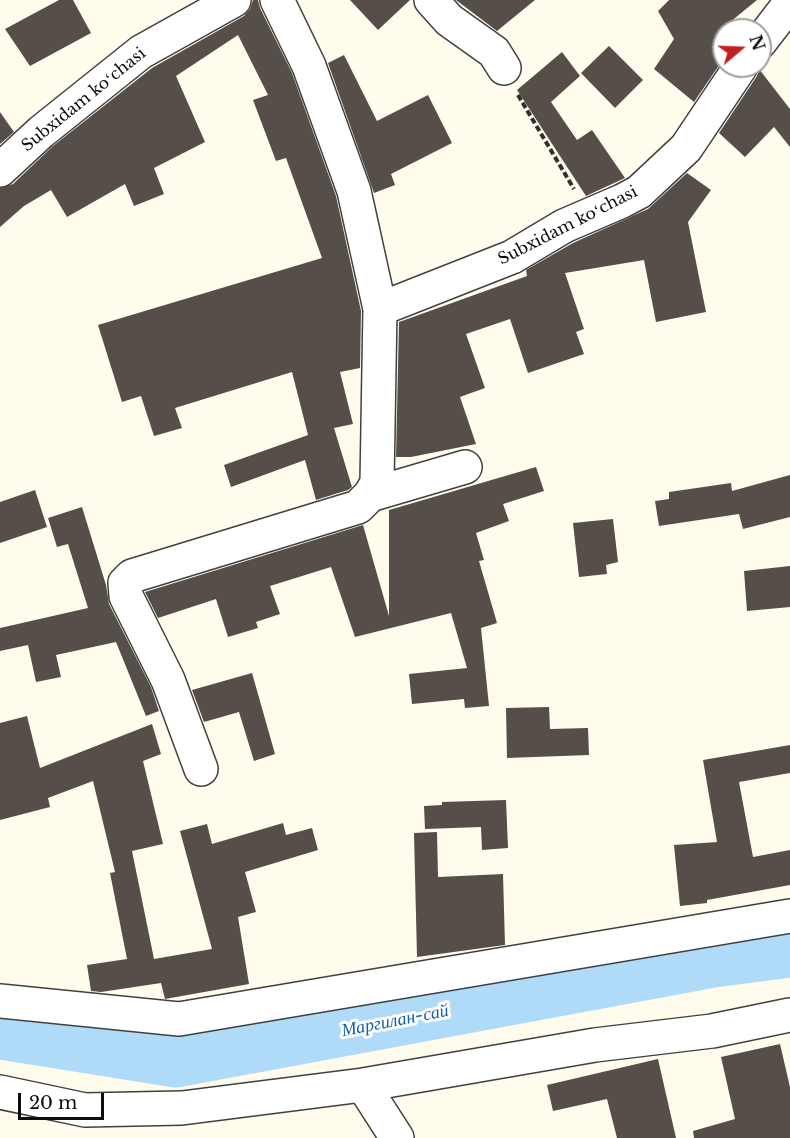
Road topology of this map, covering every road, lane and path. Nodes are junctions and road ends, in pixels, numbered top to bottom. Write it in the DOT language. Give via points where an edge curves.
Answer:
graph roads {
  1 [pos="234,0"];
  2 [pos="277,0"];
  3 [pos="431,0"];
  4 [pos="790,3"];
  5 [pos="772,26"];
  6 [pos="504,68"];
  7 [pos="733,78"];
  8 [pos="0,170"];
  9 [pos="588,214"];
  10 [pos="380,309"];
  11 [pos="465,467"];
  12 [pos="370,495"];
  13 [pos="201,769"];
  14 [pos="790,916"];
  15 [pos="0,1001"];
  16 [pos="790,1015"];
  17 [pos="363,1085"];
  18 [pos="0,1092"];
  19 [pos="397,1138"];
  1 -- 8 [label="street, Subxidam koʻchasi" via="141,52"];
  2 -- 10 [label="street" via="309,66 354,191"];
  3 -- 6 [label="street" via="449,20 494,52"];
  4 -- 5 [label="street"];
  6 -- 9 [label="path"];
  7 -- 9 [label="street, Subxidam koʻchasi" via="686,148 639,192"];
  9 -- 10 [label="street, Subxidam koʻchasi" via="512,257"];
  10 -- 12 [label="street" via="377,483"];
  11 -- 12 [label="street"];
  12 -- 13 [label="street" via="358,507 132,576 125,583 126,596 168,680"];
  14 -- 15 [label="street" via="179,1019"];
  16 -- 17 [label="street" via="712,1031 595,1045"];
  17 -- 18 [label="street" via="182,1108 85,1110"];
  17 -- 19 [label="street"];
}
